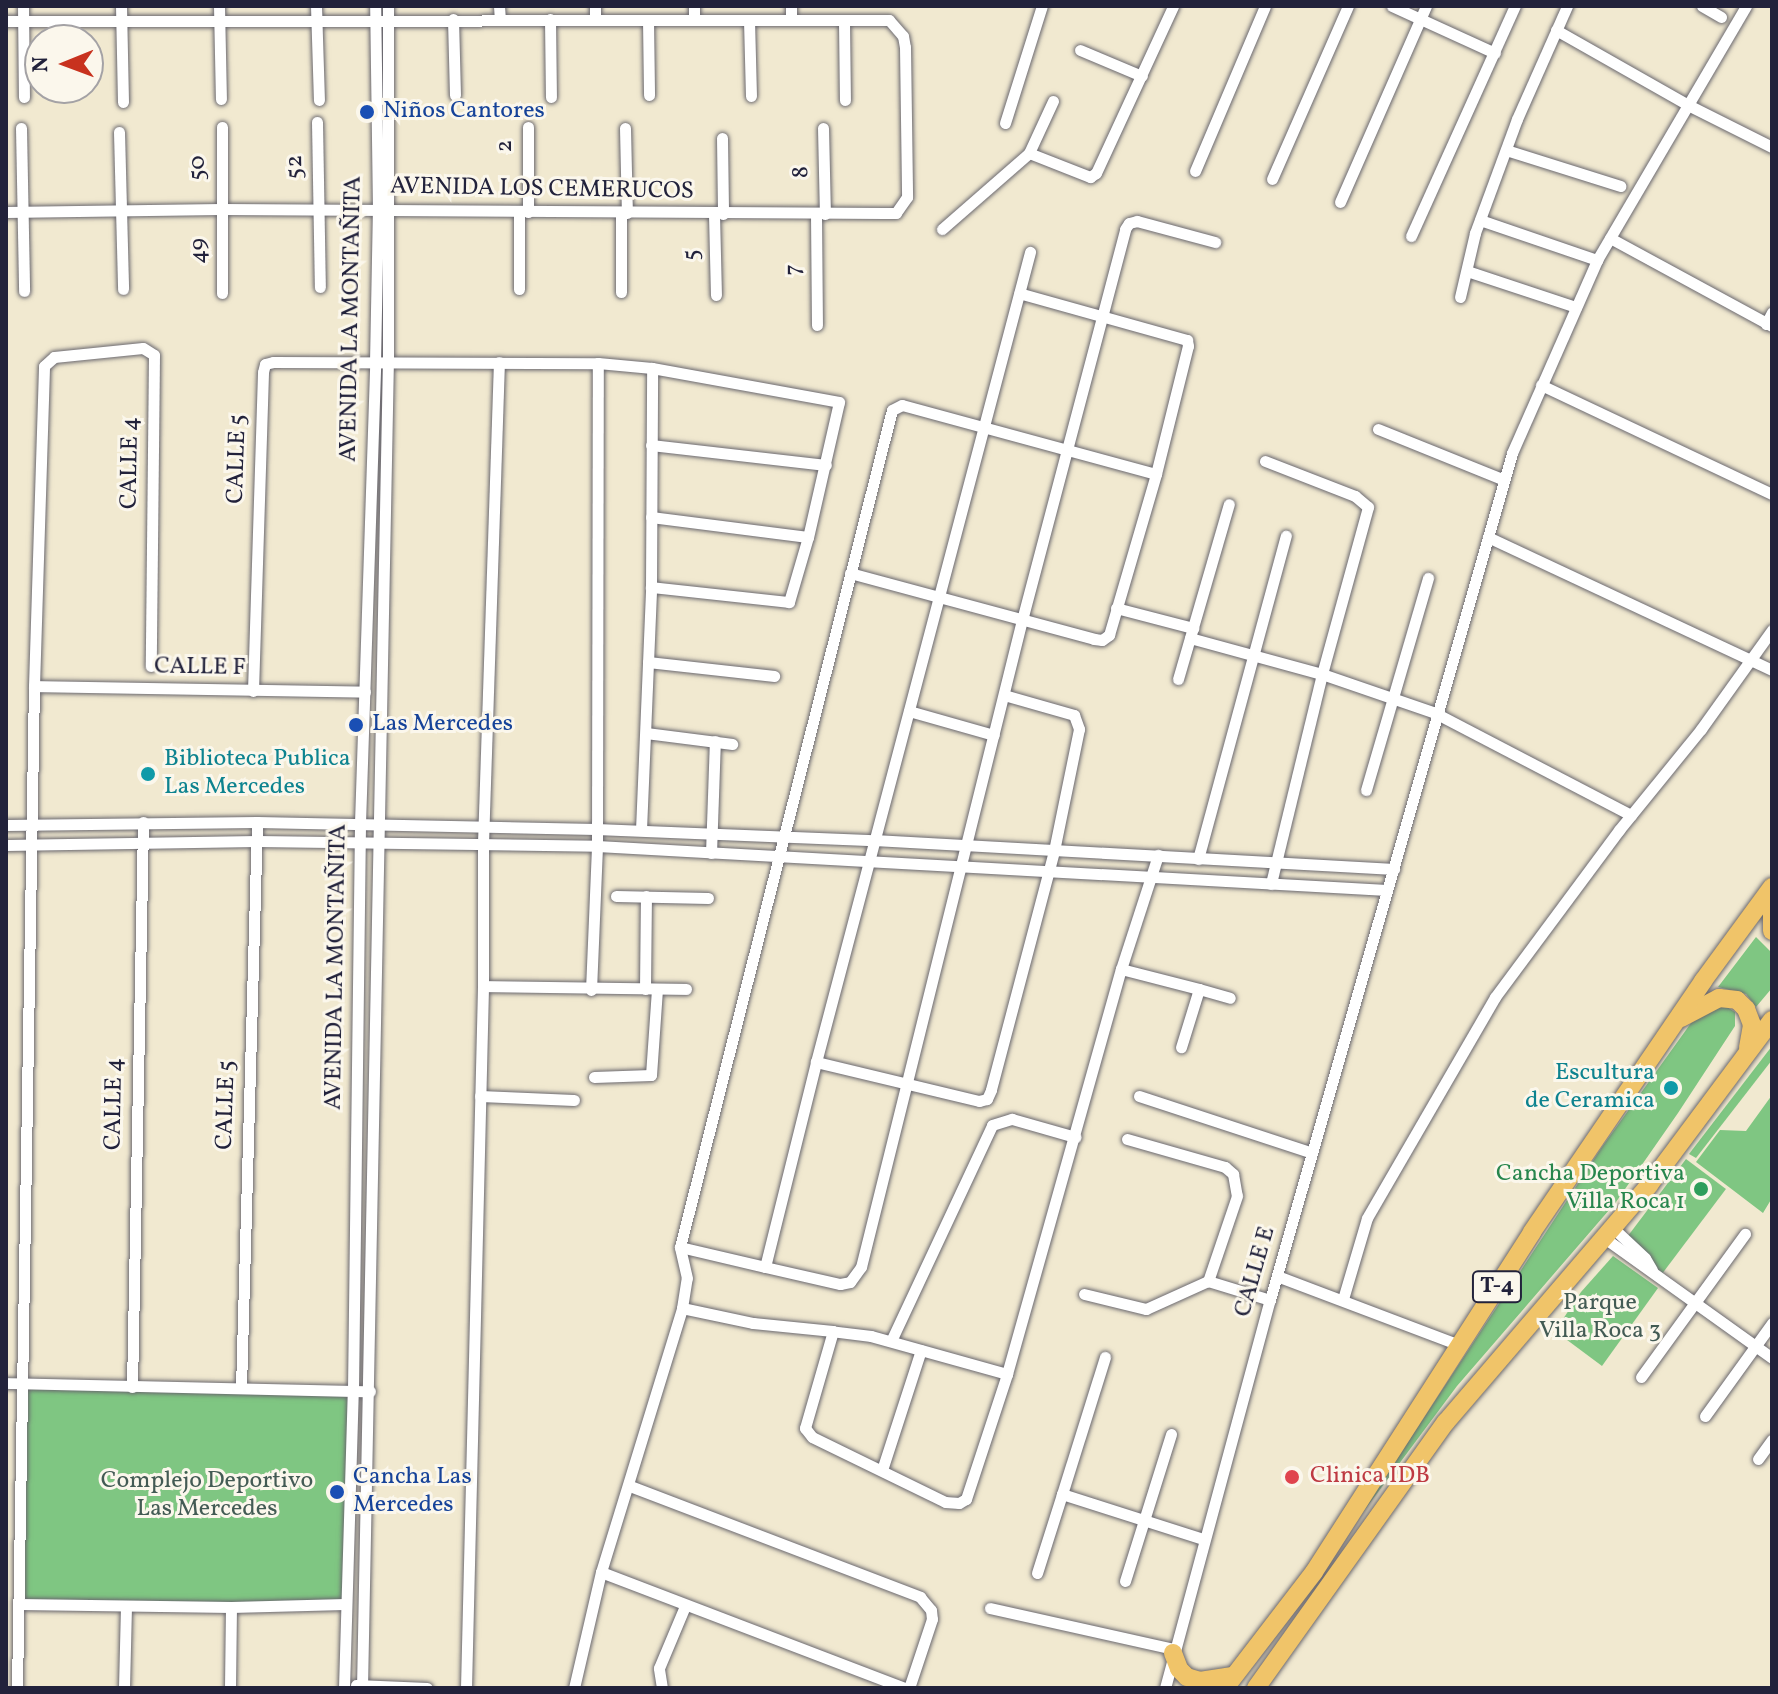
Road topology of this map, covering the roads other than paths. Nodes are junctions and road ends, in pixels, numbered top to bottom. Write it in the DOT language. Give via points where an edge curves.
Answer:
graph roads {
  1 [pos="23,6"];
  2 [pos="121,6"];
  3 [pos="219,6"];
  4 [pos="316,6"];
  5 [pos="375,6"];
  6 [pos="388,6"];
  7 [pos="499,6"];
  8 [pos="595,6"];
  9 [pos="694,6"];
  10 [pos="791,6"];
  11 [pos="889,6"];
  12 [pos="1042,6"];
  13 [pos="1173,6"];
  14 [pos="1265,6"];
  15 [pos="1348,6"];
  16 [pos="1392,6"];
  17 [pos="1426,6"];
  18 [pos="1515,6"];
  19 [pos="1567,6"];
  20 [pos="1702,6"];
  21 [pos="1746,6"];
  22 [pos="1721,17"];
  23 [pos="453,19"];
  24 [pos="550,19"];
  25 [pos="1420,19"];
  26 [pos="219,20"];
  27 [pos="317,20"];
  28 [pos="500,20"];
  29 [pos="595,20"];
  30 [pos="648,20"];
  31 [pos="694,20"];
  32 [pos="749,20"];
  33 [pos="791,20"];
  34 [pos="889,20"];
  35 [pos="6,21"];
  36 [pos="23,21"];
  37 [pos="121,21"];
  38 [pos="374,21"];
  39 [pos="388,21"];
  40 [pos="844,21"];
  41 [pos="1556,30"];
  42 [pos="1080,50"];
  43 [pos="1495,53"];
  44 [pos="1142,76"];
  45 [pos="455,95"];
  46 [pos="649,95"];
  47 [pos="751,96"];
  48 [pos="24,97"];
  49 [pos="551,97"];
  50 [pos="221,99"];
  51 [pos="319,100"];
  52 [pos="845,100"];
  53 [pos="1053,101"];
  54 [pos="123,102"];
  55 [pos="1686,104"];
  56 [pos="317,122"];
  57 [pos="1005,123"];
  58 [pos="222,127"];
  59 [pos="528,127"];
  60 [pos="21,128"];
  61 [pos="625,128"];
  62 [pos="823,128"];
  63 [pos="119,132"];
  64 [pos="722,138"];
  65 [pos="1772,147"];
  66 [pos="1506,150"];
  67 [pos="1029,153"];
  68 [pos="1195,171"];
  69 [pos="1272,179"];
  70 [pos="1620,186"];
  71 [pos="1340,202"];
  72 [pos="221,209"];
  73 [pos="121,210"];
  74 [pos="319,210"];
  75 [pos="384,210"];
  76 [pos="6,212"];
  77 [pos="23,212"];
  78 [pos="523,212"];
  79 [pos="624,213"];
  80 [pos="719,214"];
  81 [pos="821,214"];
  82 [pos="1480,220"];
  83 [pos="942,229"];
  84 [pos="1411,236"];
  85 [pos="1610,238"];
  86 [pos="1215,242"];
  87 [pos="1030,252"];
  88 [pos="1597,260"];
  89 [pos="1467,271"];
  90 [pos="320,287"];
  91 [pos="123,289"];
  92 [pos="519,289"];
  93 [pos="24,291"];
  94 [pos="621,292"];
  95 [pos="222,293"];
  96 [pos="1019,293"];
  97 [pos="716,295"];
  98 [pos="1460,297"];
  99 [pos="1576,307"];
  100 [pos="1104,316"];
  101 [pos="1770,321"];
  102 [pos="817,325"];
  103 [pos="375,362"];
  104 [pos="388,362"];
  105 [pos="499,362"];
  106 [pos="598,363"];
  107 [pos="652,368"];
  108 [pos="1541,385"];
  109 [pos="982,427"];
  110 [pos="1378,429"];
  111 [pos="651,445"];
  112 [pos="1068,450"];
  113 [pos="1265,461"];
  114 [pos="826,465"];
  115 [pos="1156,474"];
  116 [pos="1504,480"];
  117 [pos="1772,494"];
  118 [pos="1229,504"];
  119 [pos="651,517"];
  120 [pos="1286,536"];
  121 [pos="808,537"];
  122 [pos="1488,537"];
  123 [pos="850,573"];
  124 [pos="1428,578"];
  125 [pos="651,587"];
  126 [pos="938,598"];
  127 [pos="1116,608"];
  128 [pos="1022,620"];
  129 [pos="1772,630"];
  130 [pos="1191,633"];
  131 [pos="1253,655"];
  132 [pos="1751,659"];
  133 [pos="648,662"];
  134 [pos="151,666"];
  135 [pos="1772,670"];
  136 [pos="1322,674"];
  137 [pos="774,676"];
  138 [pos="1178,679"];
  139 [pos="34,686"];
  140 [pos="253,691"];
  141 [pos="365,692"];
  142 [pos="1004,695"];
  143 [pos="1393,698"];
  144 [pos="909,711"];
  145 [pos="1435,713"];
  146 [pos="646,733"];
  147 [pos="994,735"];
  148 [pos="715,741"];
  149 [pos="732,744"];
  150 [pos="1366,790"];
  151 [pos="1631,815"];
  152 [pos="143,822"];
  153 [pos="257,822"];
  154 [pos="360,823"];
  155 [pos="377,823"];
  156 [pos="33,824"];
  157 [pos="6,825"];
  158 [pos="483,826"];
  159 [pos="596,829"];
  160 [pos="641,830"];
  161 [pos="712,833"];
  162 [pos="784,836"];
  163 [pos="874,840"];
  164 [pos="257,841"];
  165 [pos="143,843"];
  166 [pos="360,843"];
  167 [pos="483,843"];
  168 [pos="33,844"];
  169 [pos="377,844"];
  170 [pos="6,845"];
  171 [pos="597,846"];
  172 [pos="967,846"];
  173 [pos="1054,851"];
  174 [pos="711,853"];
  175 [pos="779,855"];
  176 [pos="1158,855"];
  177 [pos="1198,859"];
  178 [pos="868,862"];
  179 [pos="1276,864"];
  180 [pos="961,867"];
  181 [pos="1394,869"];
  182 [pos="1048,872"];
  183 [pos="1151,879"];
  184 [pos="1271,884"];
  185 [pos="1772,887"];
  186 [pos="1387,890"];
  187 [pos="616,896"];
  188 [pos="646,896"];
  189 [pos="708,898"];
  190 [pos="1772,910"];
  191 [pos="1772,931"];
  192 [pos="1121,969"];
  193 [pos="483,986"];
  194 [pos="651,989"];
  195 [pos="686,989"];
  196 [pos="1199,989"];
  197 [pos="591,990"];
  198 [pos="1230,998"];
  199 [pos="1678,1020"];
  200 [pos="1770,1025"];
  201 [pos="1181,1047"];
  202 [pos="1746,1054"];
  203 [pos="816,1062"];
  204 [pos="594,1077"];
  205 [pos="905,1083"];
  206 [pos="480,1096"];
  207 [pos="1139,1096"];
  208 [pos="574,1100"];
  209 [pos="1075,1137"];
  210 [pos="1127,1139"];
  211 [pos="1312,1153"];
  212 [pos="1607,1232"];
  213 [pos="1745,1234"];
  214 [pos="680,1247"];
  215 [pos="765,1267"];
  216 [pos="1277,1276"];
  217 [pos="1208,1281"];
  218 [pos="1084,1294"];
  219 [pos="1343,1299"];
  220 [pos="1270,1300"];
  221 [pos="1695,1303"];
  222 [pos="682,1308"];
  223 [pos="1772,1323"];
  224 [pos="833,1331"];
  225 [pos="891,1341"];
  226 [pos="1460,1345"];
  227 [pos="1756,1346"];
  228 [pos="921,1350"];
  229 [pos="1105,1357"];
  230 [pos="1772,1358"];
  231 [pos="1007,1374"];
  232 [pos="1641,1377"];
  233 [pos="6,1383"];
  234 [pos="22,1383"];
  235 [pos="132,1387"];
  236 [pos="241,1388"];
  237 [pos="353,1390"];
  238 [pos="370,1391"];
  239 [pos="1705,1416"];
  240 [pos="1171,1434"];
  241 [pos="1772,1440"];
  242 [pos="1758,1459"];
  243 [pos="882,1470"];
  244 [pos="630,1486"];
  245 [pos="1062,1494"];
  246 [pos="1144,1520"];
  247 [pos="1203,1539"];
  248 [pos="601,1572"];
  249 [pos="1037,1573"];
  250 [pos="1125,1581"];
  251 [pos="19,1604"];
  252 [pos="345,1604"];
  253 [pos="126,1606"];
  254 [pos="685,1606"];
  255 [pos="231,1607"];
  256 [pos="990,1608"];
  257 [pos="1173,1651"];
  258 [pos="1281,1653"];
  259 [pos="1229,1682"];
  260 [pos="344,1686"];
  261 [pos="362,1686"];
  262 [pos="17,1688"];
  263 [pos="124,1688"];
  264 [pos="230,1688"];
  265 [pos="427,1688"];
  266 [pos="466,1688"];
  267 [pos="574,1688"];
  268 [pos="662,1688"];
  269 [pos="906,1688"];
  270 [pos="1165,1688"];
  271 [pos="1256,1688"];
  272 [pos="1268,1688"];
  1 -- 36 [label="street"];
  2 -- 37 [label="street"];
  3 -- 26 [label="street"];
  4 -- 27 [label="street"];
  5 -- 38 [label="street, AVENIDA LA MONTAÑITA"];
  6 -- 39 [label="street, AVENIDA LA MONTAÑITA"];
  7 -- 28 [label="street"];
  8 -- 29 [label="street"];
  9 -- 31 [label="street"];
  10 -- 33 [label="street"];
  11 -- 34 [label="street"];
  12 -- 57 [label="street"];
  13 -- 44 [label="street"];
  14 -- 68 [label="street"];
  15 -- 69 [label="street"];
  16 -- 25 [label="street"];
  17 -- 25 [label="street"];
  18 -- 43 [label="street"];
  19 -- 41 [label="street"];
  20 -- 22 [label="street"];
  21 -- 55 [label="street, CALLE E"];
  23 -- 28 [label="street"];
  23 -- 39 [label="street"];
  23 -- 45 [label="street"];
  24 -- 28 [label="street"];
  24 -- 29 [label="street"];
  24 -- 49 [label="street"];
  25 -- 43 [label="street"];
  25 -- 71 [label="street"];
  26 -- 27 [label="street"];
  26 -- 37 [label="street"];
  26 -- 50 [label="street"];
  27 -- 38 [label="street"];
  27 -- 51 [label="street"];
  29 -- 30 [label="street"];
  30 -- 31 [label="street"];
  30 -- 46 [label="street"];
  31 -- 32 [label="street"];
  32 -- 33 [label="street"];
  32 -- 47 [label="street"];
  33 -- 40 [label="street"];
  34 -- 40 [label="street"];
  34 -- 81 [label="street, AVENIDA LOS CEMERUCOS" via="905,47 907,197 896,213"];
  35 -- 36 [label="street"];
  36 -- 37 [label="street"];
  36 -- 48 [label="street"];
  37 -- 54 [label="street"];
  38 -- 39 [label="street"];
  38 -- 75 [label="street, AVENIDA LA MONTAÑITA"];
  39 -- 75 [label="street, AVENIDA LA MONTAÑITA"];
  40 -- 52 [label="street"];
  41 -- 55 [label="street"];
  41 -- 66 [label="street"];
  42 -- 44 [label="street"];
  43 -- 84 [label="street"];
  44 -- 67 [label="street" via="1096,173 1083,177"];
  53 -- 67 [label="street"];
  55 -- 65 [label="street"];
  55 -- 85 [label="street, CALLE E"];
  56 -- 74 [label="street, 52"];
  58 -- 72 [label="street, 50"];
  59 -- 78 [label="street, 2"];
  60 -- 77 [label="street"];
  61 -- 79 [label="street"];
  62 -- 81 [label="street, 8"];
  63 -- 73 [label="street"];
  64 -- 80 [label="street, 5"];
  66 -- 70 [label="street"];
  66 -- 82 [label="street"];
  67 -- 83 [label="street"];
  72 -- 73 [label="street, AVENIDA LOS CEMERUCOS"];
  72 -- 74 [label="street, AVENIDA LOS CEMERUCOS"];
  72 -- 95 [label="street, 49"];
  73 -- 77 [label="street, AVENIDA LOS CEMERUCOS"];
  73 -- 91 [label="street"];
  74 -- 75 [label="street, AVENIDA LOS CEMERUCOS"];
  74 -- 90 [label="street, 52"];
  75 -- 78 [label="street, AVENIDA LOS CEMERUCOS"];
  75 -- 103 [label="street, AVENIDA LA MONTAÑITA"];
  75 -- 104 [label="street, AVENIDA LA MONTAÑITA"];
  76 -- 77 [label="street, AVENIDA LOS CEMERUCOS"];
  77 -- 93 [label="street"];
  78 -- 79 [label="street, AVENIDA LOS CEMERUCOS"];
  78 -- 92 [label="street, 2"];
  79 -- 80 [label="street, AVENIDA LOS CEMERUCOS"];
  79 -- 94 [label="street"];
  80 -- 81 [label="street, AVENIDA LOS CEMERUCOS"];
  80 -- 97 [label="street, 5"];
  81 -- 102 [label="street, 7"];
  82 -- 88 [label="street"];
  82 -- 89 [label="street"];
  85 -- 88 [label="street, CALLE E"];
  85 -- 101 [label="street"];
  86 -- 100 [label="street" via="1129,223"];
  87 -- 96 [label="street"];
  88 -- 99 [label="street, CALLE E"];
  89 -- 98 [label="street"];
  89 -- 99 [label="street"];
  96 -- 100 [label="street"];
  96 -- 109 [label="street"];
  99 -- 108 [label="street, CALLE E"];
  100 -- 112 [label="street"];
  100 -- 115 [label="street" via="1187,340"];
  103 -- 104 [label="street"];
  103 -- 140 [label="street, CALLE 5" via="265,364"];
  103 -- 141 [label="street, AVENIDA LA MONTAÑITA"];
  104 -- 105 [label="street"];
  104 -- 155 [label="street, AVENIDA LA MONTAÑITA"];
  105 -- 106 [label="street"];
  105 -- 158 [label="street"];
  106 -- 107 [label="street"];
  106 -- 159 [label="street"];
  107 -- 111 [label="street"];
  107 -- 114 [label="street" via="835,399 841,408"];
  108 -- 116 [label="street, CALLE E"];
  108 -- 117 [label="street"];
  109 -- 112 [label="street"];
  109 -- 123 [label="street" via="896,406"];
  109 -- 126 [label="street"];
  110 -- 116 [label="street"];
  111 -- 114 [label="street"];
  111 -- 119 [label="street"];
  112 -- 115 [label="street"];
  112 -- 128 [label="street"];
  113 -- 136 [label="street" via="1355,496 1368,507"];
  114 -- 121 [label="street"];
  115 -- 127 [label="street"];
  116 -- 122 [label="street, CALLE E"];
  118 -- 130 [label="street"];
  119 -- 121 [label="street"];
  119 -- 125 [label="street"];
  120 -- 131 [label="street"];
  121 -- 125 [label="street" via="789,602"];
  122 -- 132 [label="street"];
  122 -- 145 [label="street, CALLE E"];
  123 -- 126 [label="street"];
  123 -- 162 [label="street"];
  124 -- 143 [label="street"];
  125 -- 133 [label="street"];
  126 -- 128 [label="street"];
  126 -- 144 [label="street"];
  127 -- 128 [label="street" via="1109,635 1102,640"];
  127 -- 130 [label="street"];
  128 -- 142 [label="street"];
  129 -- 132 [label="street"];
  130 -- 131 [label="street"];
  130 -- 138 [label="street"];
  131 -- 136 [label="street"];
  131 -- 177 [label="street"];
  132 -- 135 [label="street"];
  132 -- 151 [label="street"];
  133 -- 137 [label="street"];
  133 -- 146 [label="street"];
  134 -- 139 [label="street, CALLE 4" via="154,355 143,348 54,357 44,366"];
  136 -- 143 [label="street"];
  136 -- 179 [label="street"];
  139 -- 140 [label="street, CALLE F"];
  139 -- 156 [label="street"];
  140 -- 141 [label="street, CALLE F"];
  141 -- 154 [label="street, AVENIDA LA MONTAÑITA"];
  142 -- 147 [label="street"];
  142 -- 173 [label="street" via="1074,715 1078,721"];
  143 -- 145 [label="street"];
  143 -- 150 [label="street"];
  144 -- 147 [label="street"];
  144 -- 163 [label="street"];
  145 -- 151 [label="street"];
  145 -- 181 [label="street, CALLE E"];
  146 -- 148 [label="street"];
  146 -- 160 [label="street"];
  147 -- 172 [label="street"];
  148 -- 149 [label="street"];
  148 -- 161 [label="street"];
  151 -- 219 [label="street" via="1495,997 1367,1218"];
  152 -- 153 [label="street"];
  152 -- 156 [label="street"];
  152 -- 165 [label="street, CALLE 4"];
  153 -- 154 [label="street"];
  153 -- 164 [label="street, CALLE 5"];
  154 -- 155 [label="street"];
  154 -- 166 [label="street, AVENIDA LA MONTAÑITA"];
  155 -- 158 [label="street"];
  155 -- 169 [label="street, AVENIDA LA MONTAÑITA"];
  156 -- 157 [label="street"];
  156 -- 168 [label="street"];
  158 -- 159 [label="street"];
  158 -- 167 [label="street"];
  159 -- 160 [label="street"];
  159 -- 171 [label="street"];
  160 -- 161 [label="street"];
  161 -- 162 [label="street"];
  161 -- 174 [label="street"];
  162 -- 163 [label="street"];
  162 -- 175 [label="street"];
  163 -- 172 [label="street"];
  163 -- 178 [label="street"];
  164 -- 165 [label="street"];
  164 -- 166 [label="street"];
  164 -- 236 [label="street, CALLE 5"];
  165 -- 168 [label="street"];
  165 -- 235 [label="street, CALLE 4"];
  166 -- 169 [label="street"];
  166 -- 237 [label="street, AVENIDA LA MONTAÑITA"];
  167 -- 169 [label="street"];
  167 -- 171 [label="street"];
  167 -- 193 [label="street"];
  168 -- 170 [label="street"];
  168 -- 234 [label="street"];
  169 -- 238 [label="street, AVENIDA LA MONTAÑITA"];
  171 -- 174 [label="street"];
  171 -- 197 [label="street"];
  172 -- 173 [label="street"];
  172 -- 180 [label="street"];
  173 -- 176 [label="street"];
  173 -- 182 [label="street"];
  174 -- 175 [label="street"];
  175 -- 178 [label="street"];
  175 -- 214 [label="street"];
  176 -- 177 [label="street"];
  176 -- 183 [label="street"];
  177 -- 179 [label="street"];
  178 -- 180 [label="street"];
  178 -- 203 [label="street"];
  179 -- 181 [label="street"];
  179 -- 184 [label="street"];
  180 -- 182 [label="street"];
  180 -- 205 [label="street"];
  181 -- 186 [label="street, CALLE E"];
  182 -- 183 [label="street"];
  182 -- 205 [label="street" via="987,1099"];
  183 -- 184 [label="street"];
  183 -- 192 [label="street"];
  184 -- 186 [label="street"];
  185 -- 199 [label="highway, T-4"];
  186 -- 211 [label="street, CALLE E"];
  187 -- 188 [label="street"];
  188 -- 189 [label="street"];
  188 -- 194 [label="street"];
  190 -- 191 [label="highway"];
  192 -- 196 [label="street"];
  192 -- 209 [label="street"];
  193 -- 197 [label="street"];
  193 -- 206 [label="street"];
  194 -- 195 [label="street"];
  194 -- 197 [label="street"];
  194 -- 204 [label="street" via="651,1075"];
  196 -- 198 [label="street"];
  196 -- 201 [label="street"];
  199 -- 202 [label="highway, T-4" via="1719,998 1737,1000 1752,1025"];
  199 -- 226 [label="highway, T-4"];
  200 -- 202 [label="highway, T-4"];
  202 -- 212 [label="highway, T-4" via="1649,1185"];
  203 -- 205 [label="street"];
  203 -- 215 [label="street"];
  205 -- 215 [label="street" via="856,1276 830,1284"];
  206 -- 208 [label="street"];
  206 -- 266 [label="street"];
  207 -- 211 [label="street"];
  209 -- 225 [label="street" via="1012,1119 992,1125"];
  209 -- 231 [label="street"];
  210 -- 217 [label="street" via="1225,1167 1233,1174 1237,1196"];
  211 -- 216 [label="street, CALLE E"];
  212 -- 221 [label="street" via="1641,1267"];
  212 -- 258 [label="highway, T-4" via="1446,1422"];
  213 -- 221 [label="street"];
  214 -- 215 [label="street"];
  214 -- 222 [label="street" via="687,1278"];
  216 -- 219 [label="street"];
  216 -- 220 [label="street, CALLE E"];
  217 -- 218 [label="street" via="1146,1309"];
  217 -- 220 [label="street"];
  219 -- 226 [label="street"];
  220 -- 247 [label="street, CALLE E"];
  221 -- 227 [label="street"];
  221 -- 232 [label="street"];
  222 -- 224 [label="street" via="753,1323"];
  222 -- 244 [label="street"];
  223 -- 227 [label="street"];
  224 -- 225 [label="street"];
  224 -- 243 [label="street" via="805,1428 812,1437"];
  225 -- 228 [label="street"];
  226 -- 259 [label="highway, T-4" via="1314,1572"];
  227 -- 230 [label="street"];
  227 -- 239 [label="street"];
  228 -- 231 [label="street"];
  228 -- 243 [label="street"];
  229 -- 245 [label="street"];
  231 -- 243 [label="street" via="966,1499 945,1502"];
  233 -- 234 [label="street"];
  234 -- 235 [label="street"];
  234 -- 251 [label="street"];
  235 -- 236 [label="street"];
  236 -- 237 [label="street"];
  237 -- 238 [label="street"];
  237 -- 252 [label="street, AVENIDA LA MONTAÑITA"];
  238 -- 261 [label="street, AVENIDA LA MONTAÑITA"];
  240 -- 246 [label="street"];
  241 -- 242 [label="street"];
  244 -- 248 [label="street"];
  244 -- 269 [label="street" via="927,1602 932,1619"];
  245 -- 246 [label="street"];
  245 -- 249 [label="street"];
  246 -- 247 [label="street"];
  246 -- 250 [label="street"];
  247 -- 257 [label="street, CALLE E"];
  248 -- 254 [label="street"];
  248 -- 267 [label="street"];
  251 -- 253 [label="street"];
  251 -- 262 [label="street"];
  252 -- 255 [label="street"];
  252 -- 260 [label="street, AVENIDA LA MONTAÑITA"];
  253 -- 255 [label="street"];
  253 -- 263 [label="street"];
  254 -- 268 [label="street" via="659,1668"];
  254 -- 269 [label="street"];
  255 -- 264 [label="street"];
  256 -- 257 [label="street"];
  257 -- 259 [label="highway" via="1187,1677"];
  257 -- 270 [label="street, CALLE E"];
  258 -- 271 [label="highway, T-4"];
  258 -- 272 [label="street"];
  260 -- 261 [label="street"];
  261 -- 265 [label="street"];
}
